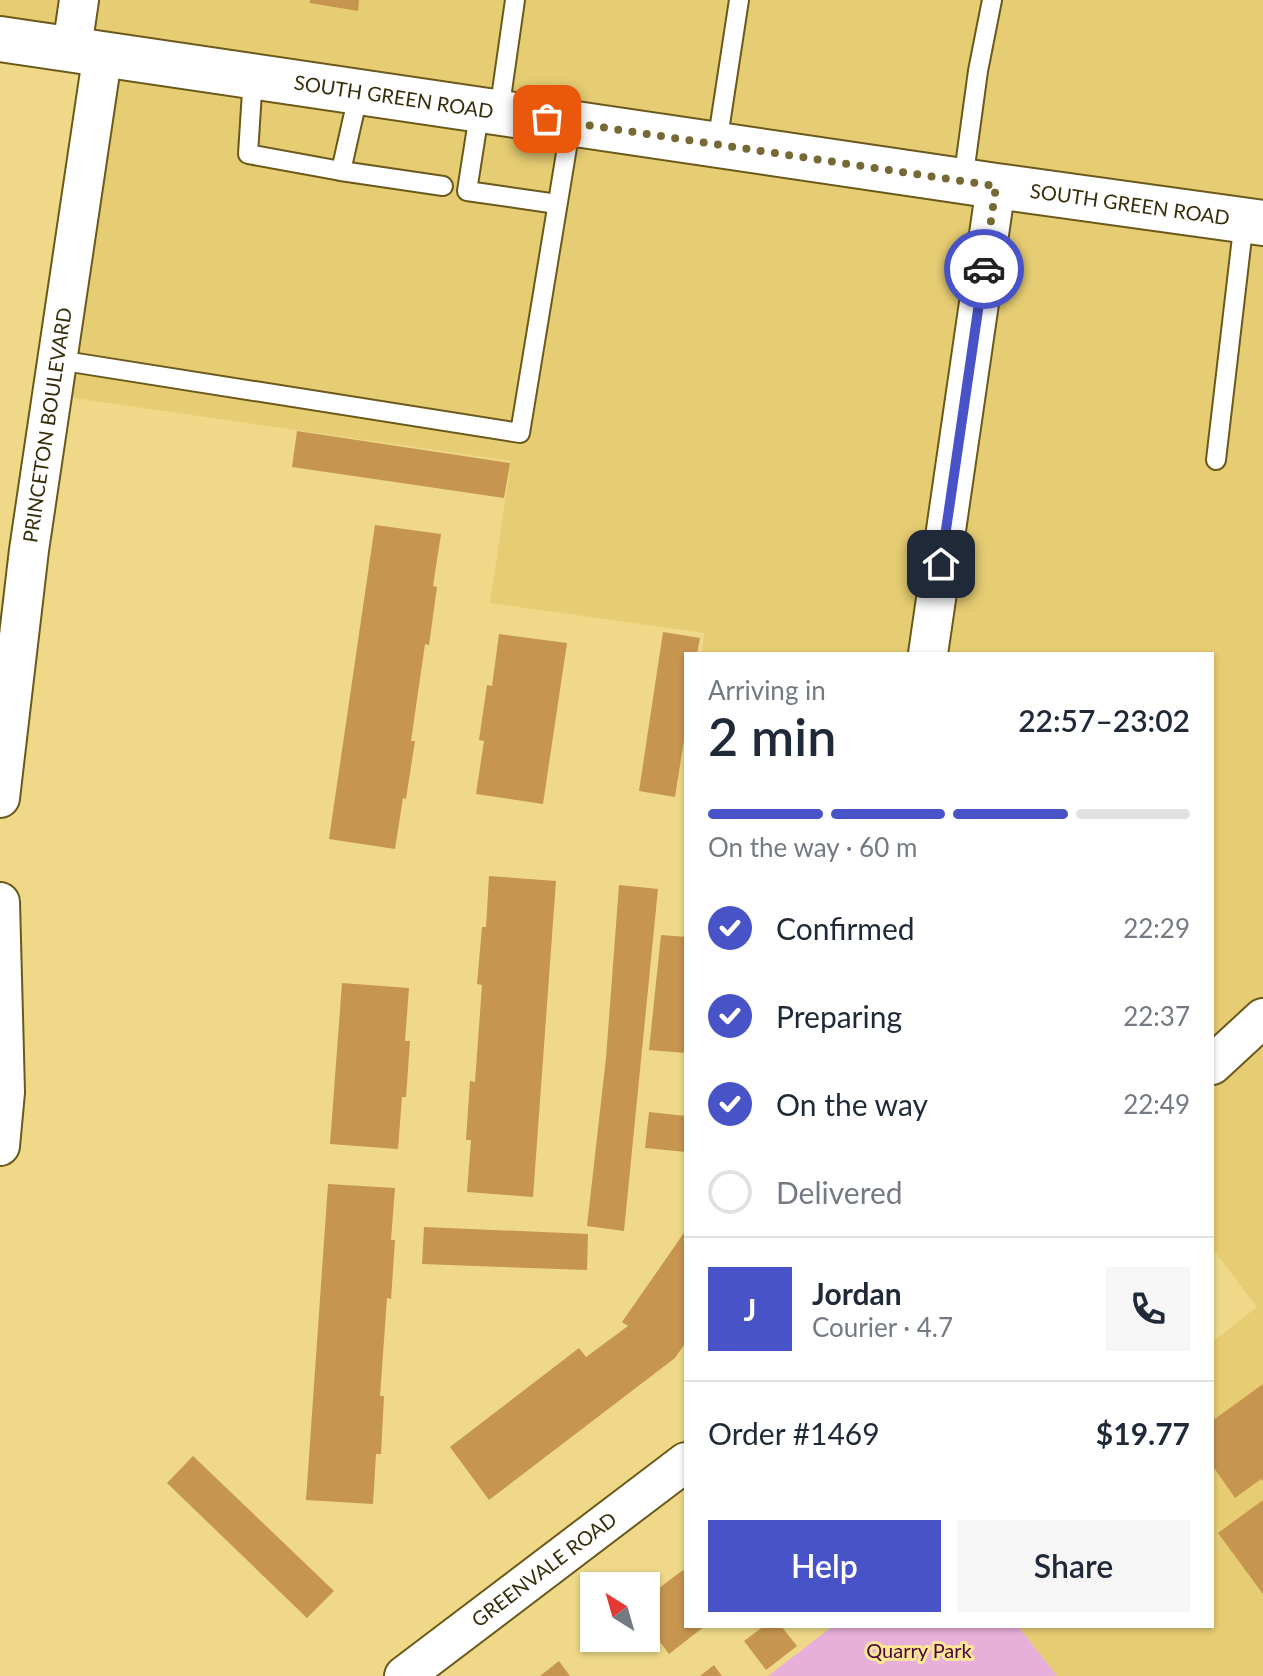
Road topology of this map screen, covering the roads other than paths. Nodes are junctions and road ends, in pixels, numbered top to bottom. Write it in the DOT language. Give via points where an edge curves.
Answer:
graph roads {
  1 [pos="79,0"];
  2 [pos="515,0"];
  3 [pos="739,0"];
  4 [pos="992,0"];
  5 [pos="0,39"];
  6 [pos="88,50"];
  7 [pos="253,75"];
  8 [pos="359,91"];
  9 [pos="489,110"];
  10 [pos="571,123"];
  11 [pos="717,144"];
  12 [pos="341,171"];
  13 [pos="979,184"];
  14 [pos="443,186"];
  15 [pos="557,204"];
  16 [pos="1254,221"];
  17 [pos="58,360"];
  18 [pos="1216,460"];
  19 [pos="14,548"];
  20 [pos="928,652"];
  21 [pos="0,798"];
  22 [pos="0,902"];
  23 [pos="1263,1018"];
  24 [pos="1214,1063"];
  25 [pos="0,1146"];
  26 [pos="684,1464"];
  27 [pos="404,1676"];
  1 -- 6 [label="street, PRINCETON BOULEVARD"];
  2 -- 9 [label="lane"];
  3 -- 11 [label="lane"];
  4 -- 13 [label="lane" via="978,71"];
  5 -- 6 [label="main road, SOUTH GREEN ROAD"];
  6 -- 7 [label="main road, SOUTH GREEN ROAD"];
  6 -- 17 [label="street, PRINCETON BOULEVARD"];
  7 -- 8 [label="main road, SOUTH GREEN ROAD"];
  7 -- 12 [label="lane" via="248,154"];
  8 -- 9 [label="main road, SOUTH GREEN ROAD"];
  8 -- 12 [label="lane"];
  9 -- 10 [label="main road, SOUTH GREEN ROAD"];
  9 -- 15 [label="lane" via="467,191"];
  10 -- 11 [label="main road, SOUTH GREEN ROAD"];
  10 -- 15 [label="lane"];
  11 -- 13 [label="main road, SOUTH GREEN ROAD"];
  12 -- 14 [label="lane"];
  13 -- 16 [label="main road, SOUTH GREEN ROAD"];
  13 -- 20 [label="street"];
  15 -- 17 [label="lane" via="520,433"];
  16 -- 18 [label="lane"];
  17 -- 19 [label="street, PRINCETON BOULEVARD"];
  19 -- 21 [label="street, PRINCETON BOULEVARD"];
  22 -- 25 [label="street" via="5,1092"];
  23 -- 24 [label="street"];
  26 -- 27 [label="street, GREENVALE ROAD"];
}
